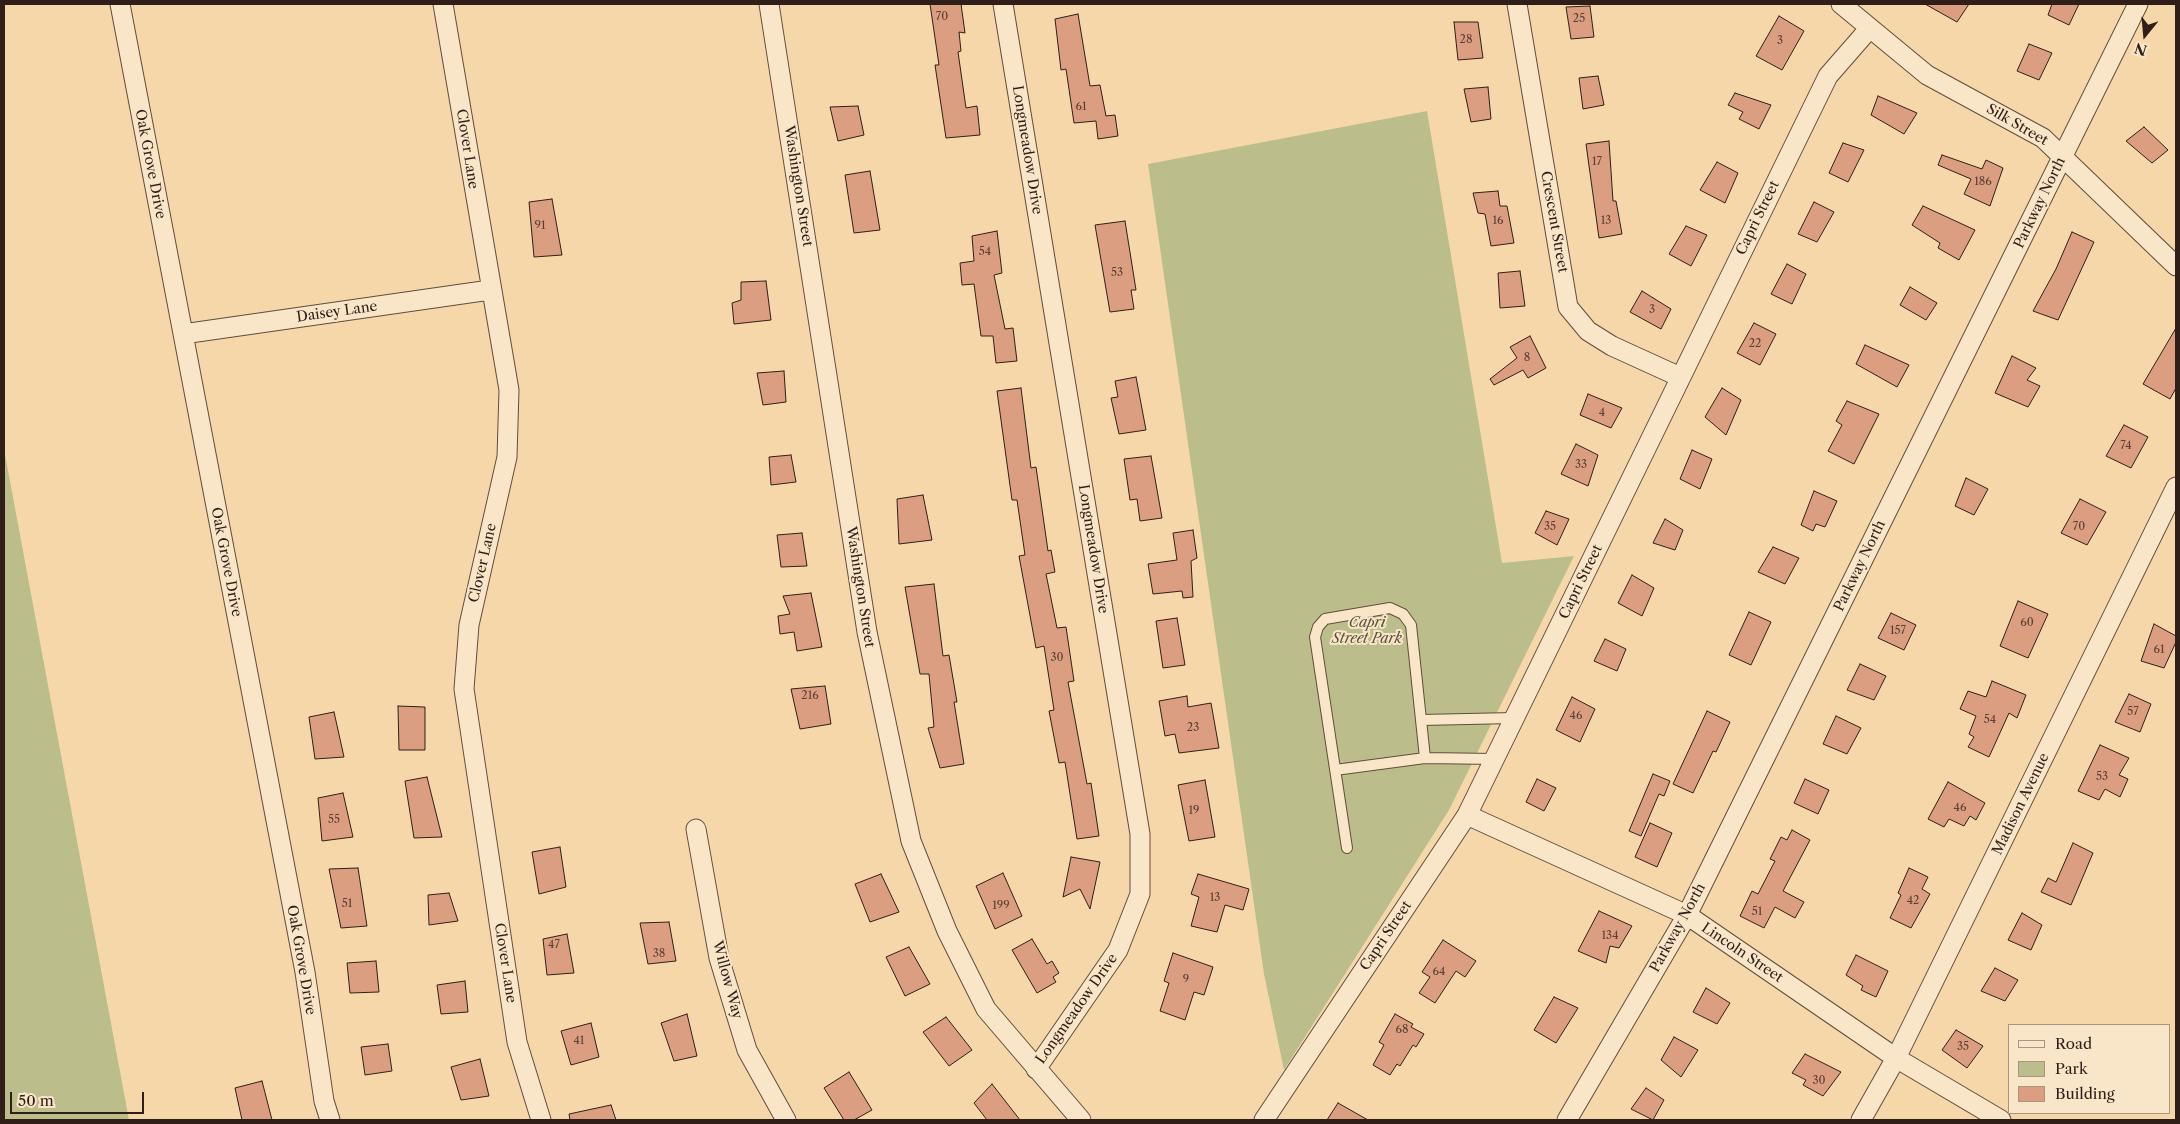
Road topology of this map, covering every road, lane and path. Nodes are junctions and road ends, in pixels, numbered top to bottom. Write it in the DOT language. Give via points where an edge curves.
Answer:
graph roads {
  1 [pos="120,4"];
  2 [pos="443,4"];
  3 [pos="769,4"];
  4 [pos="1003,4"];
  5 [pos="1517,4"];
  6 [pos="1841,4"];
  7 [pos="2138,4"];
  8 [pos="1869,28"];
  9 [pos="2063,156"];
  10 [pos="2176,266"];
  11 [pos="490,290"];
  12 [pos="183,334"];
  13 [pos="1680,377"];
  14 [pos="2176,487"];
  15 [pos="1514,718"];
  16 [pos="1421,720"];
  17 [pos="1425,758"];
  18 [pos="1495,759"];
  19 [pos="1335,770"];
  20 [pos="1467,815"];
  21 [pos="696,829"];
  22 [pos="1347,848"];
  23 [pos="1687,914"];
  24 [pos="1896,1058"];
  25 [pos="1036,1068"];
  26 [pos="330,1120"];
  27 [pos="541,1120"];
  28 [pos="786,1120"];
  29 [pos="1081,1120"];
  30 [pos="1264,1120"];
  31 [pos="1566,1120"];
  32 [pos="1861,1120"];
  33 [pos="2001,1120"];
  1 -- 12 [label="street, Oak Grove Drive"];
  2 -- 11 [label="street, Clover Lane"];
  3 -- 25 [label="street, Washington Street" via="867,632 911,841 947,931 986,1009"];
  4 -- 25 [label="street, Longmeadow Drive" via="1140,834 1140,894 1118,950"];
  5 -- 13 [label="street, Crescent Street" via="1568,307 1588,331 1612,346"];
  6 -- 8 [label="street, Silk Street"];
  7 -- 9 [label="street, Parkway North"];
  8 -- 9 [label="street, Silk Street" via="1927,75 2043,138"];
  8 -- 13 [label="street, Capri Street" via="1828,76"];
  9 -- 10 [label="street, Silk Street"];
  9 -- 23 [label="street, Parkway North"];
  11 -- 12 [label="street, Daisey Lane"];
  11 -- 27 [label="street, Clover Lane" via="509,390 507,457 469,625 464,689 517,1042"];
  12 -- 26 [label="street, Oak Grove Drive" via="305,972 324,1101"];
  13 -- 15 [label="street, Capri Street"];
  14 -- 24 [label="street, Madison Avenue"];
  15 -- 16 [label="lane"];
  15 -- 18 [label="street, Capri Street"];
  16 -- 17 [label="lane"];
  16 -- 19 [label="lane" via="1411,625 1403,614 1390,608 1325,619 1315,638"];
  17 -- 18 [label="lane"];
  17 -- 19 [label="lane"];
  18 -- 20 [label="street, Capri Street"];
  19 -- 22 [label="lane"];
  20 -- 23 [label="street, Lincoln Street"];
  20 -- 30 [label="street, Capri Street"];
  21 -- 28 [label="street, Willow Way" via="719,958 747,1050"];
  23 -- 24 [label="street, Lincoln Street"];
  23 -- 31 [label="street, Parkway North"];
  24 -- 32 [label="street, Madison Avenue"];
  24 -- 33 [label="street, Lincoln Street"];
  25 -- 29 [label="street, Washington Street"];
}
